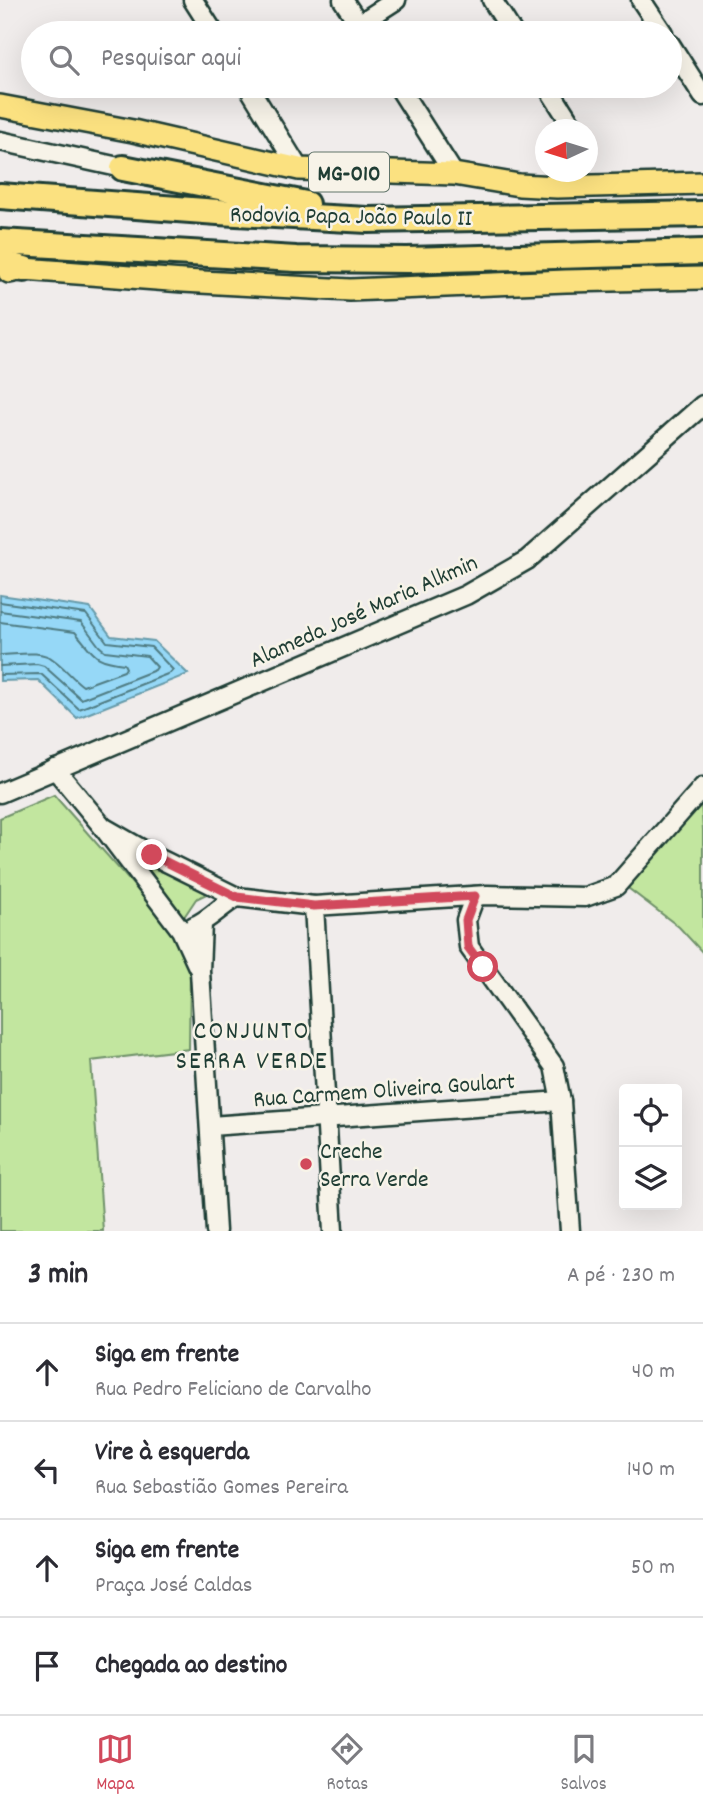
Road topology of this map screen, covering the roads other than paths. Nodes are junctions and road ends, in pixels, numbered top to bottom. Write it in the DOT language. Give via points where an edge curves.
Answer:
graph roads {
  1 [pos="193,0"];
  2 [pos="343,0"];
  3 [pos="396,0"];
  4 [pos="492,0"];
  5 [pos="642,0"];
  6 [pos="207,21"];
  7 [pos="353,21"];
  8 [pos="369,21"];
  9 [pos="505,21"];
  10 [pos="655,21"];
  11 [pos="682,63"];
  12 [pos="703,96"];
  13 [pos="260,98"];
  14 [pos="406,98"];
  15 [pos="555,98"];
  16 [pos="0,106"];
  17 [pos="568,119"];
  18 [pos="0,141"];
  19 [pos="122,168"];
  20 [pos="299,169"];
  21 [pos="454,174"];
  22 [pos="703,183"];
  23 [pos="0,196"];
  24 [pos="703,214"];
  25 [pos="368,220"];
  26 [pos="0,242"];
  27 [pos="703,252"];
  28 [pos="8,269"];
  29 [pos="703,278"];
  30 [pos="703,405"];
  31 [pos="55,769"];
  32 [pos="703,788"];
  33 [pos="0,793"];
  34 [pos="103,827"];
  35 [pos="152,855"];
  36 [pos="134,869"];
  37 [pos="475,896"];
  38 [pos="237,897"];
  39 [pos="314,906"];
  40 [pos="202,923"];
  41 [pos="181,930"];
  42 [pos="200,971"];
  43 [pos="561,1101"];
  44 [pos="326,1118"];
  45 [pos="210,1126"];
  46 [pos="216,1231"];
  47 [pos="333,1231"];
  48 [pos="570,1231"];
  1 -- 6 [label="street"];
  2 -- 7 [label="street"];
  3 -- 8 [label="street"];
  4 -- 9 [label="street"];
  5 -- 10 [label="street"];
  11 -- 12 [label="street"];
  13 -- 20 [label="street"];
  14 -- 21 [label="street"];
  15 -- 17 [label="street"];
  16 -- 20 [label="main road, MG-010"];
  18 -- 19 [label="street"];
  19 -- 25 [label="highway"];
  20 -- 21 [label="main road, MG-010"];
  21 -- 22 [label="main road, MG-010" via="557,187"];
  23 -- 25 [label="highway, Rodovia Papa João Paulo II / MG-010"];
  24 -- 25 [label="highway, Rodovia Papa João Paulo II / MG-010"];
  26 -- 27 [label="highway, Rodovia Papa João Paulo II" via="296,259"];
  28 -- 29 [label="main road" via="350,290"];
  30 -- 31 [label="street, Alameda José Maria Alkmin" via="527,560 498,577"];
  31 -- 33 [label="street, Alameda José Maria Alkmin"];
  31 -- 34 [label="street"];
  32 -- 37 [label="street" via="617,886 585,897"];
  34 -- 35 [label="street"];
  34 -- 36 [label="street"];
  35 -- 36 [label="street"];
  35 -- 38 [label="street"];
  36 -- 41 [label="street"];
  37 -- 39 [label="street"];
  37 -- 43 [label="street" via="466,920 468,947 554,1066"];
  38 -- 39 [label="street"];
  38 -- 40 [label="street"];
  39 -- 44 [label="street"];
  40 -- 41 [label="street"];
  40 -- 42 [label="street"];
  41 -- 42 [label="street"];
  42 -- 45 [label="street"];
  43 -- 44 [label="street, Rua Carmem Oliveira Goulart"];
  43 -- 48 [label="street"];
  44 -- 45 [label="street, Rua Carmem Oliveira Goulart"];
  44 -- 47 [label="street"];
  45 -- 46 [label="street" via="203,1167"];
}
